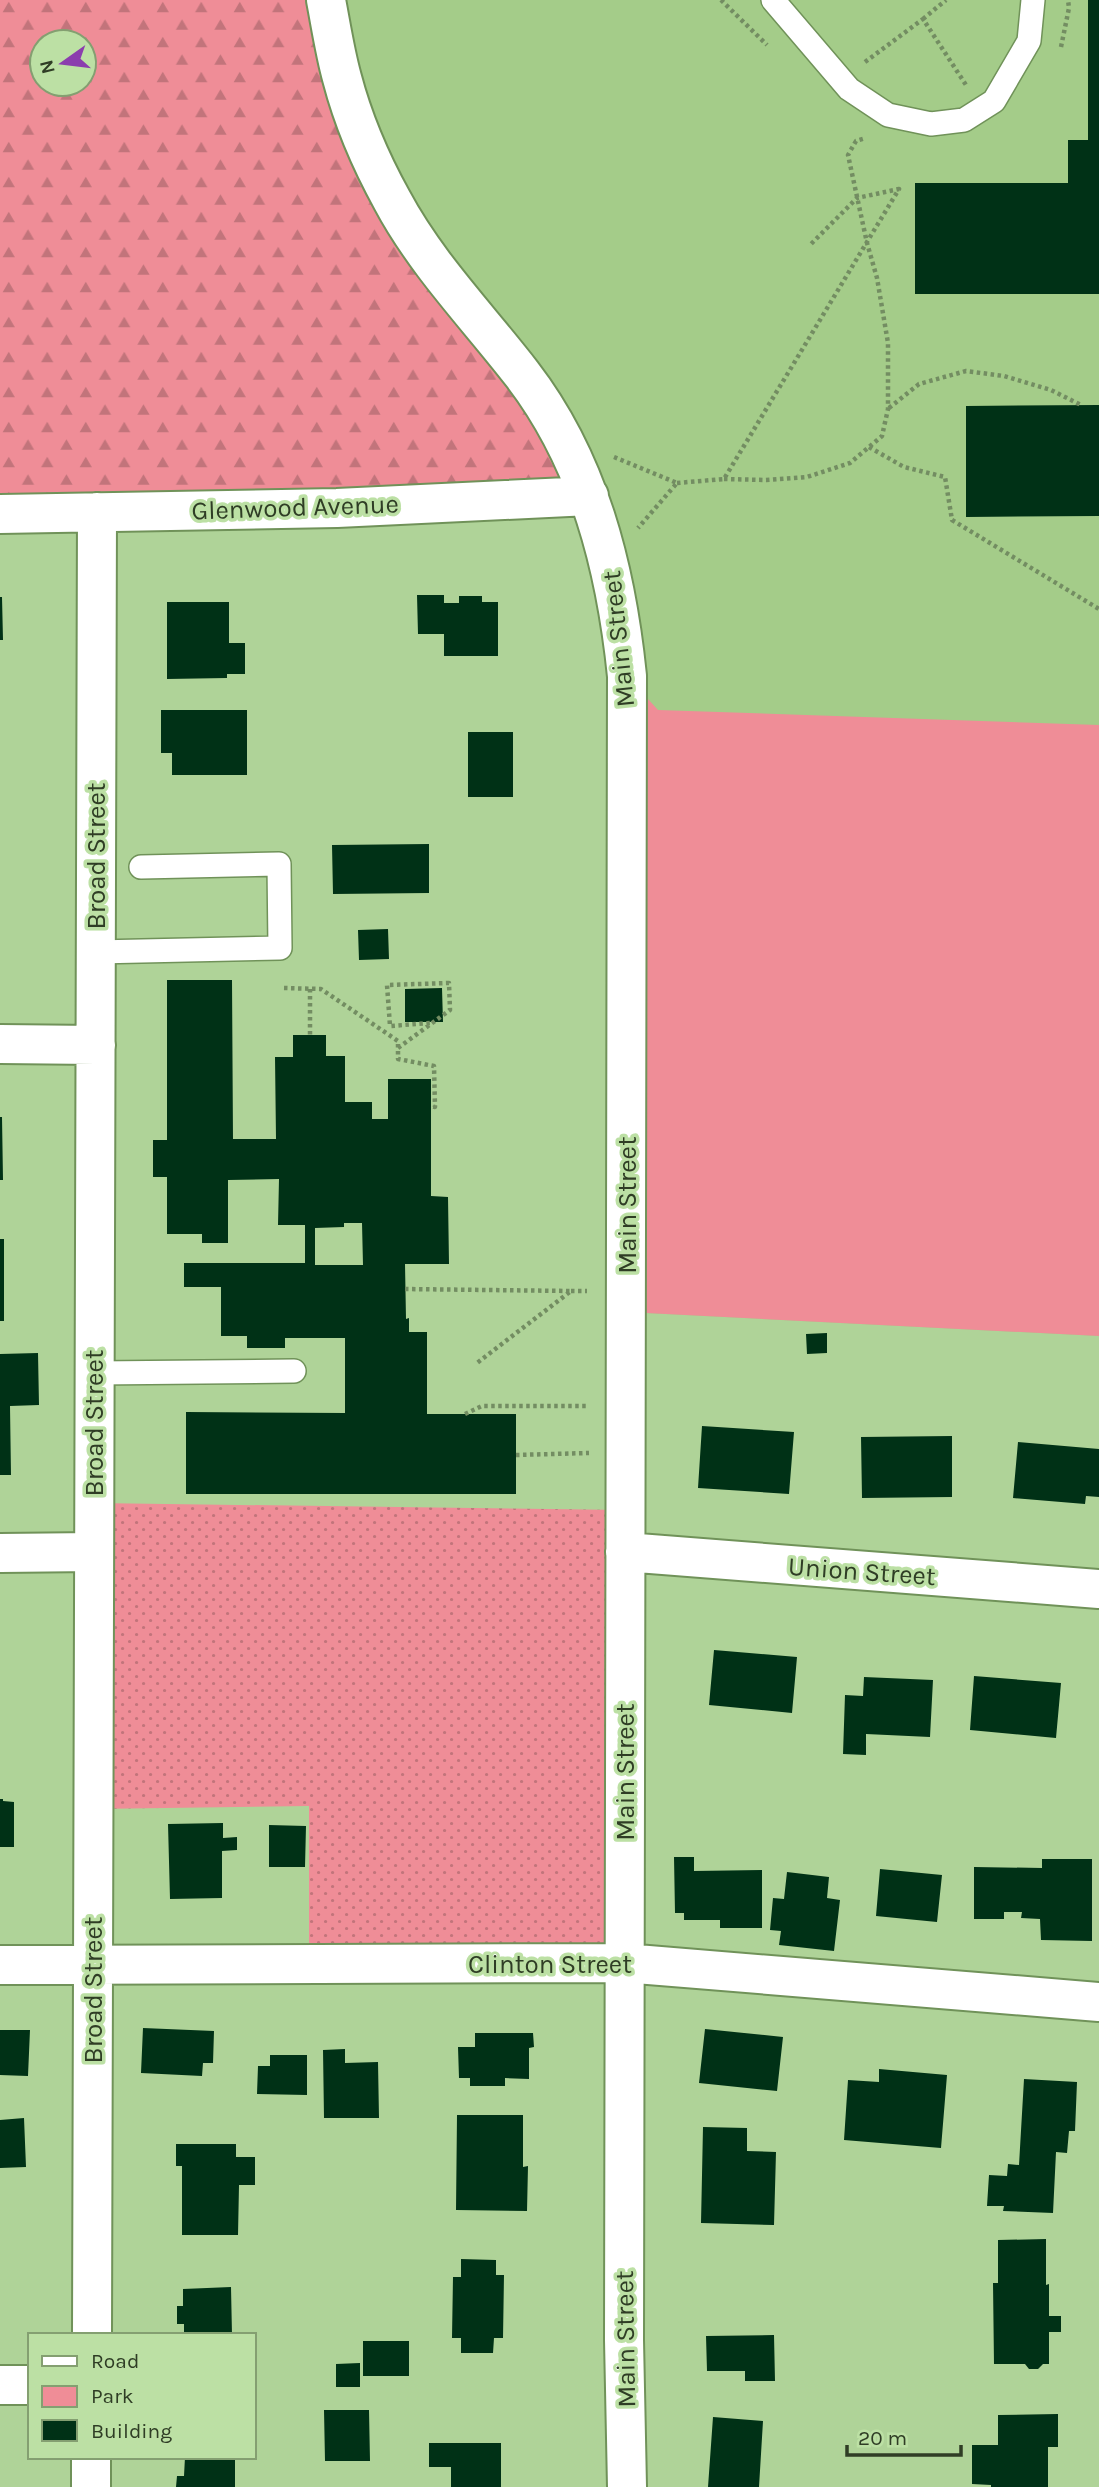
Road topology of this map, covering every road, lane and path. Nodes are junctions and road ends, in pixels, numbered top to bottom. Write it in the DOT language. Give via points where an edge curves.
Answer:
graph roads {
  1 [pos="326,0"];
  2 [pos="773,0"];
  3 [pos="946,0"];
  4 [pos="1033,0"];
  5 [pos="923,19"];
  6 [pos="862,64"];
  7 [pos="969,89"];
  8 [pos="848,155"];
  9 [pos="857,198"];
  10 [pos="867,243"];
  11 [pos="809,246"];
  12 [pos="1081,405"];
  13 [pos="888,409"];
  14 [pos="869,447"];
  15 [pos="724,479"];
  16 [pos="677,483"];
  17 [pos="589,496"];
  18 [pos="97,512"];
  19 [pos="0,514"];
  20 [pos="1099,609"];
  21 [pos="141,867"];
  22 [pos="96,952"];
  23 [pos="284,988"];
  24 [pos="310,989"];
  25 [pos="431,1023"];
  26 [pos="310,1035"];
  27 [pos="0,1044"];
  28 [pos="96,1045"];
  29 [pos="398,1048"];
  30 [pos="430,1106"];
  31 [pos="405,1289"];
  32 [pos="478,1363"];
  33 [pos="294,1371"];
  34 [pos="95,1373"];
  35 [pos="626,1406"];
  36 [pos="464,1414"];
  37 [pos="626,1452"];
  38 [pos="516,1455"];
  39 [pos="94,1552"];
  40 [pos="625,1552"];
  41 [pos="0,1553"];
  42 [pos="1099,1589"];
  43 [pos="624,1963"];
  44 [pos="93,1964"];
  45 [pos="0,1965"];
  46 [pos="1099,2002"];
  47 [pos="92,2333"];
  48 [pos="0,2385"];
  49 [pos="28,2385"];
  50 [pos="625,2394"];
  51 [pos="92,2459"];
  52 [pos="91,2487"];
  53 [pos="627,2487"];
  54 [pos="638,2487"];
  1 -- 17 [label="street, Main Street" via="341,78 363,141 393,202 432,264 524,377 560,435"];
  2 -- 4 [label="lane" via="849,89 888,115 931,124 964,120 994,101 1029,41"];
  3 -- 5 [label="path"];
  5 -- 6 [label="path"];
  5 -- 7 [label="path"];
  8 -- 9 [label="path"];
  9 -- 10 [label="path"];
  9 -- 10 [label="path" via="899,189"];
  9 -- 11 [label="path"];
  10 -- 13 [label="path" via="888,343"];
  10 -- 15 [label="path"];
  12 -- 13 [label="path" via="1004,376 966,371 919,383"];
  13 -- 14 [label="path" via="881,436"];
  14 -- 15 [label="path" via="850,463 807,477"];
  14 -- 20 [label="path" via="904,467 945,477 951,520"];
  15 -- 16 [label="path"];
  17 -- 18 [label="street, Glenwood Avenue" via="337,508"];
  17 -- 35 [label="street, Main Street" via="610,560 627,676"];
  18 -- 19 [label="street, Glenwood Avenue"];
  18 -- 22 [label="street, Broad Street"];
  21 -- 22 [label="lane" via="279,864 280,948"];
  22 -- 28 [label="street, Broad Street"];
  23 -- 24 [label="path"];
  24 -- 26 [label="path"];
  24 -- 29 [label="path" via="321,989 398,1041"];
  25 -- 25 [label="path" via="450,1010 449,983 387,985 390,1026"];
  25 -- 29 [label="path"];
  27 -- 28 [label="street"];
  28 -- 34 [label="street, Broad Street"];
  29 -- 30 [label="path" via="398,1059 434,1066 435,1107"];
  31 -- 32 [label="path" via="571,1291"];
  33 -- 34 [label="lane"];
  34 -- 39 [label="street, Broad Street"];
  35 -- 36 [label="path" via="482,1406"];
  35 -- 37 [label="street, Main Street"];
  37 -- 38 [label="path"];
  37 -- 40 [label="street, Main Street"];
  39 -- 41 [label="street"];
  39 -- 44 [label="street, Broad Street"];
  40 -- 42 [label="street, Union Street"];
  40 -- 43 [label="street, Main Street"];
  43 -- 44 [label="street, Clinton Street"];
  43 -- 46 [label="street, Clinton Street"];
  43 -- 50 [label="street, Main Street"];
  44 -- 45 [label="street, Clinton Street"];
  44 -- 47 [label="street, Broad Street"];
  48 -- 49 [label="street"];
  50 -- 53 [label="street, Main Street"];
  50 -- 54 [label="street"];
  51 -- 52 [label="street"];
}
